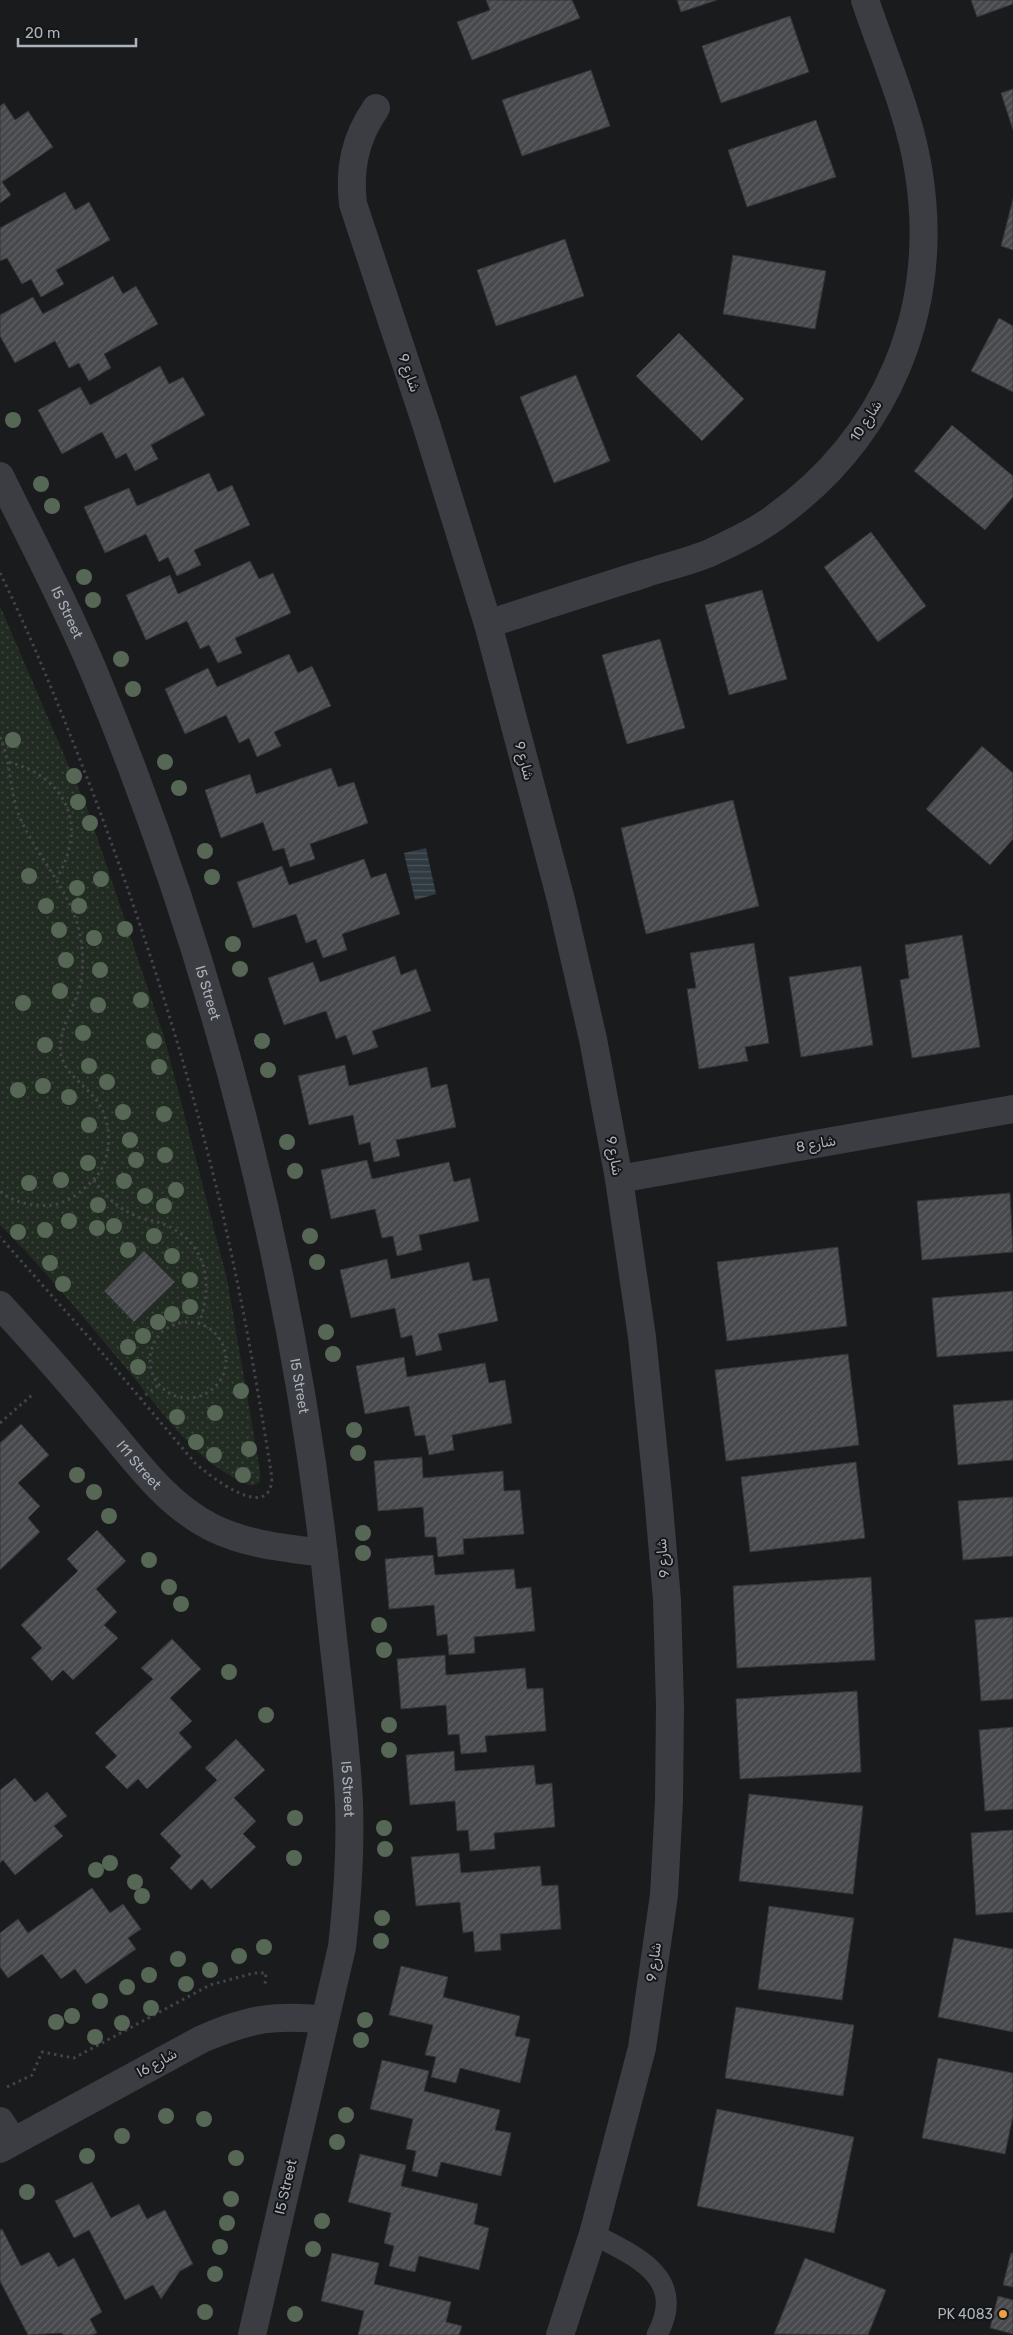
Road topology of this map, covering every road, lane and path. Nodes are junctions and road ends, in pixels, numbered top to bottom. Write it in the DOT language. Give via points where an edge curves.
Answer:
graph roads {
  1 [pos="865,0"];
  2 [pos="376,108"];
  3 [pos="0,476"];
  4 [pos="0,573"];
  5 [pos="488,624"];
  6 [pos="0,737"];
  7 [pos="9,762"];
  8 [pos="56,878"];
  9 [pos="1013,1109"];
  10 [pos="619,1179"];
  11 [pos="94,1180"];
  12 [pos="0,1191"];
  13 [pos="0,1237"];
  14 [pos="0,1305"];
  15 [pos="199,1324"];
  16 [pos="159,1385"];
  17 [pos="140,1399"];
  18 [pos="324,1552"];
  19 [pos="262,2018"];
  20 [pos="325,2020"];
  21 [pos="0,2091"];
  22 [pos="4,2137"];
  23 [pos="593,2234"];
  24 [pos="252,2335"];
  25 [pos="560,2335"];
  26 [pos="657,2335"];
  1 -- 5 [label="street, شارع 10" via="906,121 918,172 925,225 920,294 901,360 869,421 826,474 773,519 713,552"];
  2 -- 5 [label="street, شارع 9" via="366,123 353,159 352,204 426,424"];
  3 -- 18 [label="street, I5 Street" via="95,674 167,863 212,1001 269,1226 311,1445"];
  4 -- 17 [label="path" via="74,743 114,849 175,1035 219,1200 240,1297 272,1478 268,1493 252,1498 213,1478 180,1447"];
  5 -- 10 [label="street, شارع 9" via="561,900 593,1039"];
  6 -- 7 [label="path"];
  7 -- 8 [label="path" via="12,797 36,848"];
  7 -- 8 [label="path" via="44,776 66,806 71,824 71,844 66,862"];
  8 -- 11 [label="path" via="74,915 82,948 80,985 63,1031 61,1055 66,1068 94,1096 104,1113 108,1131 108,1150 102,1169"];
  9 -- 10 [label="street, شارع 8"];
  10 -- 23 [label="street, شارع 9" via="642,1336 665,1572 670,1706 669,1801 664,1895 642,2048"];
  11 -- 12 [label="path" via="76,1196 58,1204 39,1206 20,1202"];
  11 -- 15 [label="path" via="113,1204 142,1218 172,1227 195,1248 202,1262 208,1293"];
  13 -- 17 [label="path"];
  14 -- 18 [label="street, I11 Street" via="159,1489 183,1510 210,1527 240,1539 271,1547"];
  15 -- 16 [label="path" via="171,1325 152,1345 151,1373"];
  15 -- 16 [label="path" via="221,1340 225,1368 220,1381 197,1397 183,1398 169,1394"];
  16 -- 17 [label="path"];
  18 -- 20 [label="street, I5 Street" via="348,1787 349,1840 348,1894 342,1947"];
  19 -- 20 [label="street, I6 شارع" via="294,2016"];
  19 -- 21 [label="path" via="266,1973 210,1985 74,2058 42,2052 32,2075"];
  19 -- 22 [label="street, I6 شارع" via="231,2026 202,2039"];
  20 -- 24 [label="street, I5 Street"];
  23 -- 25 [label="street, شارع 9"];
  23 -- 26 [label="lane" via="641,2259 654,2271 663,2288 666,2306"];
}
